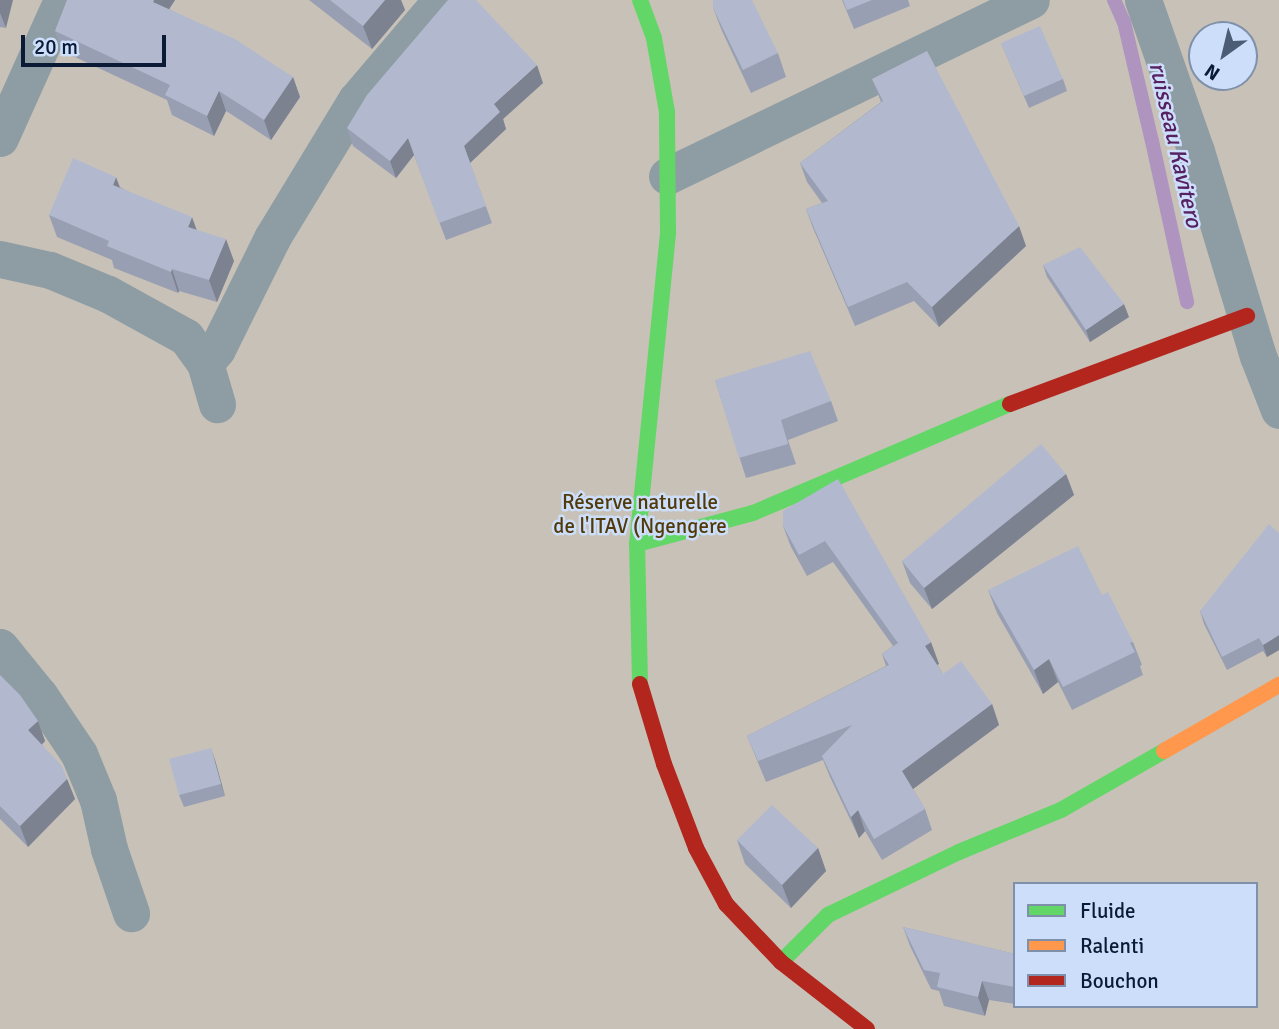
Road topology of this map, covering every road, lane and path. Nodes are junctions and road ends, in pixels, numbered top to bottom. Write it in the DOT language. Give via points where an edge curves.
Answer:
graph roads {
  1 [pos="62,0"];
  2 [pos="441,0"];
  3 [pos="640,0"];
  4 [pos="1031,0"];
  5 [pos="1143,0"];
  6 [pos="0,138"];
  7 [pos="667,176"];
  8 [pos="0,259"];
  9 [pos="1247,316"];
  10 [pos="205,363"];
  11 [pos="216,404"];
  12 [pos="1279,410"];
  13 [pos="637,544"];
  14 [pos="0,647"];
  15 [pos="1279,685"];
  16 [pos="131,913"];
  17 [pos="781,962"];
  18 [pos="867,1029"];
  1 -- 6 [label="street"];
  2 -- 10 [label="street" via="356,100 272,238"];
  3 -- 7 [label="street" via="653,38 667,112"];
  4 -- 7 [label="street"];
  5 -- 9 [label="street"];
  7 -- 13 [label="street" via="668,233"];
  8 -- 10 [label="street" via="51,270 108,294 186,337"];
  9 -- 12 [label="street"];
  9 -- 13 [label="street" via="965,421 753,513"];
  10 -- 11 [label="street"];
  13 -- 17 [label="street" via="638,680 664,764 696,848 726,904"];
  14 -- 16 [label="street" via="79,754 98,800"];
  15 -- 17 [label="street" via="1061,810 959,852 828,915"];
  17 -- 18 [label="street"];
}
